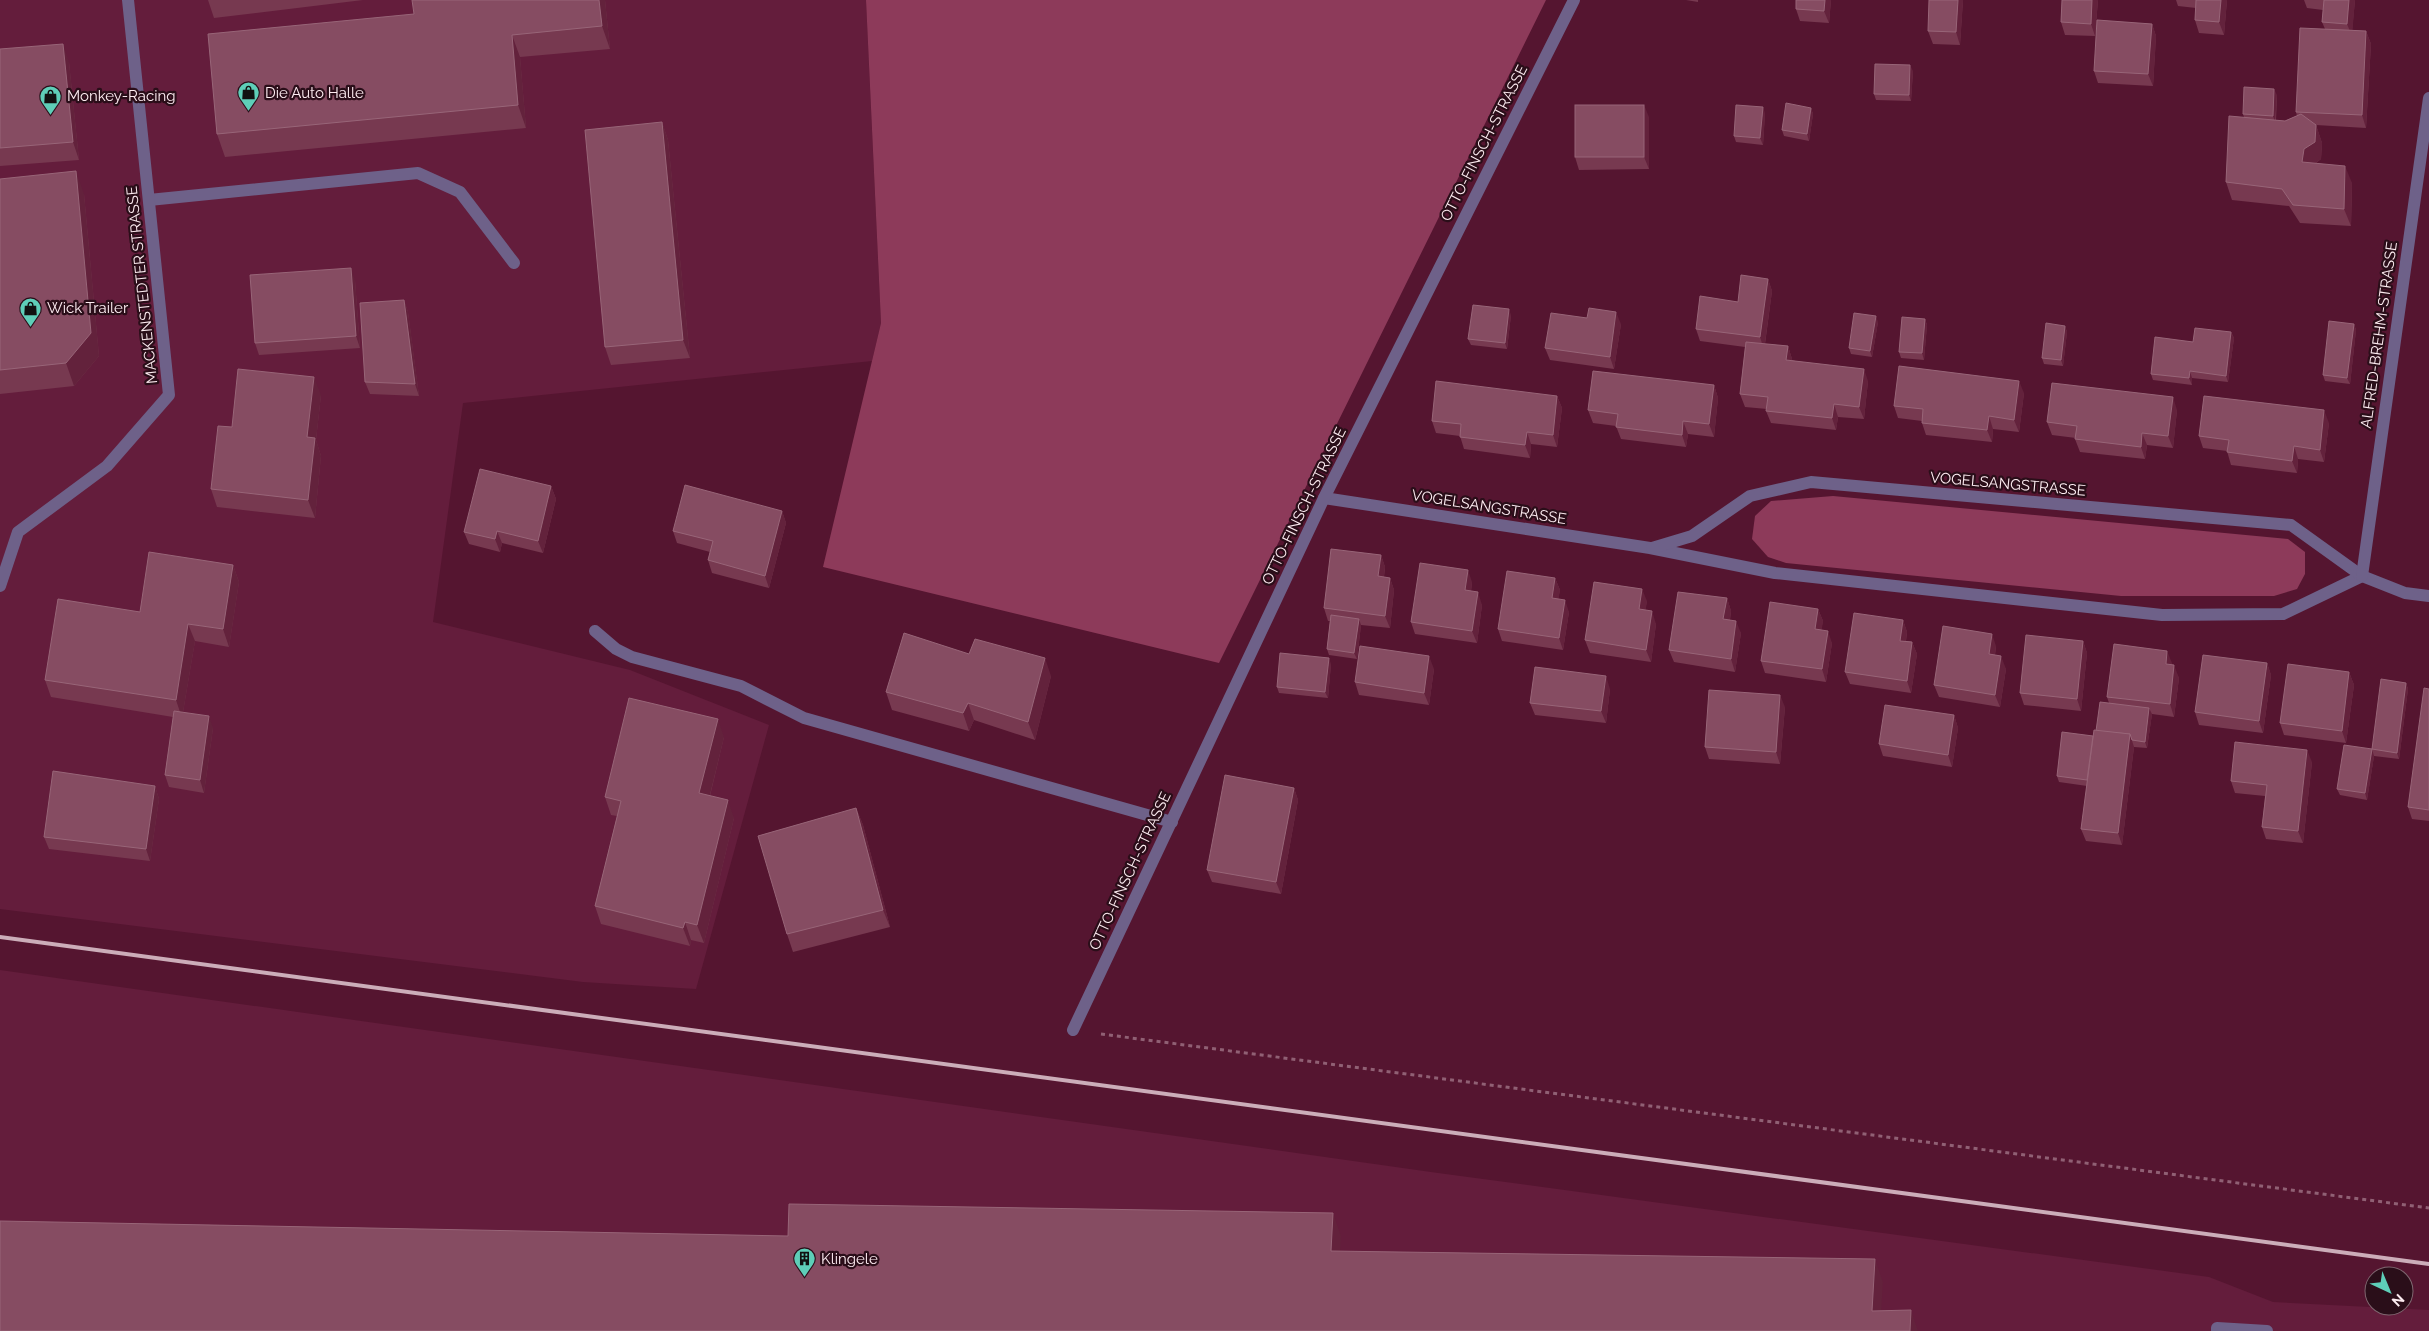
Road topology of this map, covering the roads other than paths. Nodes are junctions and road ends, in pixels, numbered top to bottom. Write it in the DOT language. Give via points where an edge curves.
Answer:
graph roads {
  1 [pos="128,0"];
  2 [pos="1574,0"];
  3 [pos="2429,98"];
  4 [pos="149,200"];
  5 [pos="514,263"];
  6 [pos="1324,498"];
  7 [pos="1650,548"];
  8 [pos="2362,576"];
  9 [pos="0,586"];
  10 [pos="2429,596"];
  11 [pos="595,631"];
  12 [pos="1172,822"];
  13 [pos="1073,1030"];
  14 [pos="2217,1331"];
  15 [pos="2267,1331"];
  1 -- 4 [label="street, MACKENSTEDTER STRASSE"];
  2 -- 6 [label="street, OTTO-FINSCH-STRASSE"];
  3 -- 8 [label="street, ALFRED-BREHM-STRASSE"];
  4 -- 5 [label="street" via="418,173 460,192"];
  4 -- 9 [label="street, MACKENSTEDTER STRASSE" via="170,395 107,466 18,532"];
  6 -- 7 [label="street, VOGELSANGSTRASSE"];
  6 -- 12 [label="street, OTTO-FINSCH-STRASSE"];
  7 -- 8 [label="street, VOGELSANGSTRASSE" via="1775,573 2162,615 2283,614"];
  7 -- 8 [label="street, VOGELSANGSTRASSE" via="1692,536 1750,496 1811,482 2291,525"];
  8 -- 10 [label="street, VOGELSANGSTRASSE" via="2405,593"];
  11 -- 12 [label="street" via="616,649 632,657 741,686 804,718"];
  12 -- 13 [label="street, OTTO-FINSCH-STRASSE"];
  14 -- 15 [label="street" via="2217,1328"];
}
